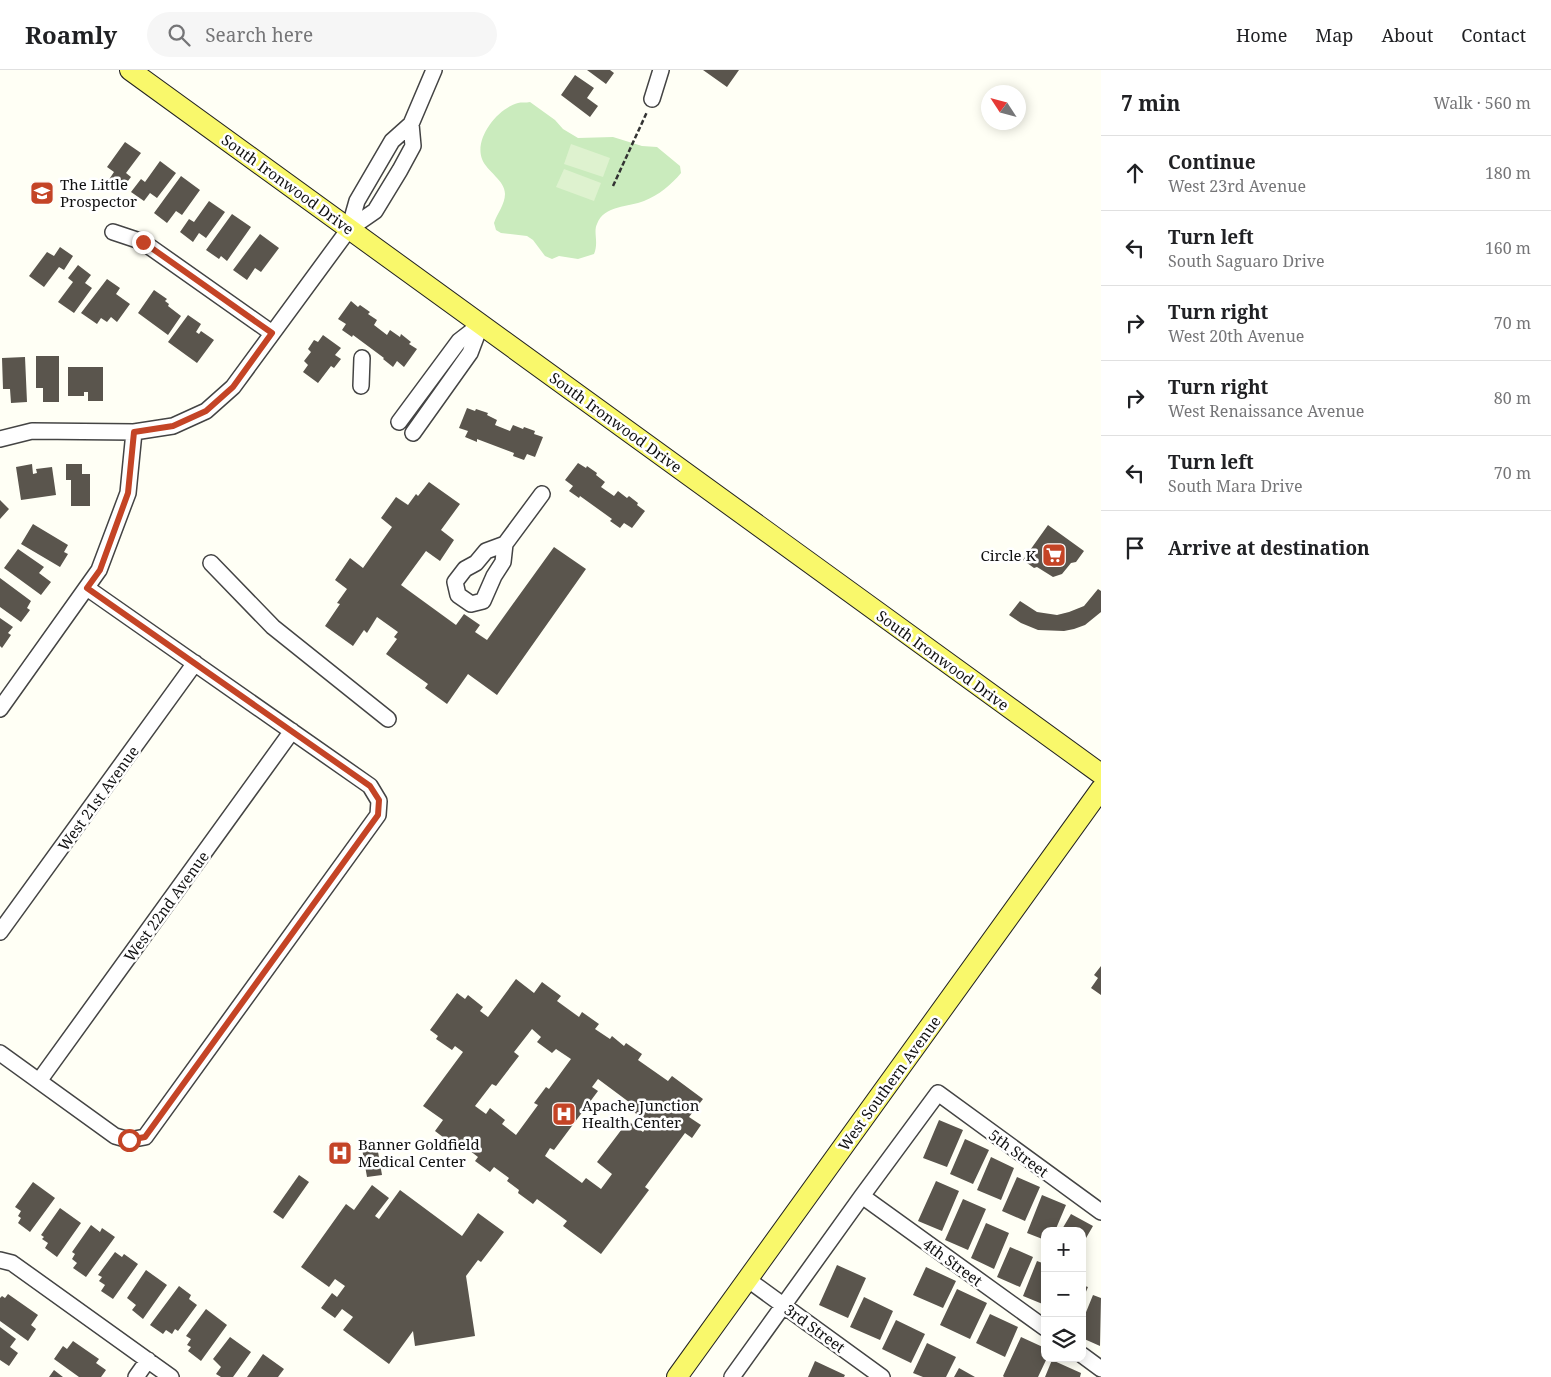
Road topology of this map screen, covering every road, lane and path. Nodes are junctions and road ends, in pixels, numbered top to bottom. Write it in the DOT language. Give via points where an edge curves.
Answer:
graph roads {
  1 [pos="130,70"];
  2 [pos="434,70"];
  3 [pos="661,70"];
  4 [pos="652,98"];
  5 [pos="410,124"];
  6 [pos="614,186"];
  7 [pos="349,229"];
  8 [pos="113,232"];
  9 [pos="481,324"];
  10 [pos="272,333"];
  11 [pos="362,358"];
  12 [pos="361,386"];
  13 [pos="399,422"];
  14 [pos="134,432"];
  15 [pos="413,433"];
  16 [pos="0,439"];
  17 [pos="542,494"];
  18 [pos="505,544"];
  19 [pos="212,564"];
  20 [pos="87,588"];
  21 [pos="195,663"];
  22 [pos="0,709"];
  23 [pos="388,719"];
  24 [pos="292,731"];
  25 [pos="1101,774"];
  26 [pos="1101,789"];
  27 [pos="0,932"];
  28 [pos="0,1053"];
  29 [pos="39,1081"];
  30 [pos="862,1196"];
  31 [pos="1101,1212"];
  32 [pos="0,1260"];
  33 [pos="748,1278"];
  34 [pos="784,1306"];
  35 [pos="1041,1325"];
  36 [pos="1086,1358"];
  37 [pos="148,1360"];
  38 [pos="1101,1369"];
  39 [pos="136,1377"];
  40 [pos="172,1377"];
  41 [pos="677,1377"];
  42 [pos="732,1377"];
  43 [pos="882,1377"];
  1 -- 7 [label="main road, South Ironwood Drive"];
  2 -- 5 [label="street"];
  3 -- 4 [label="street"];
  4 -- 6 [label="path"];
  5 -- 7 [label="street" via="392,141 360,195"];
  5 -- 7 [label="street" via="413,146 400,170 374,211"];
  7 -- 9 [label="main road, South Ironwood Drive"];
  7 -- 10 [label="street"];
  8 -- 10 [label="street" via="143,242"];
  9 -- 13 [label="street" via="459,341"];
  9 -- 15 [label="street" via="470,353"];
  9 -- 25 [label="main road, South Ironwood Drive"];
  10 -- 14 [label="street" via="233,387 206,411 173,426"];
  11 -- 12 [label="street"];
  14 -- 16 [label="street" via="32,431"];
  14 -- 20 [label="street" via="128,493 100,570"];
  17 -- 18 [label="street"];
  19 -- 23 [label="street" via="273,627"];
  20 -- 21 [label="street"];
  20 -- 22 [label="street"];
  21 -- 24 [label="street"];
  21 -- 27 [label="street, West 21st Avenue"];
  24 -- 29 [label="street, West 22nd Avenue"];
  24 -- 29 [label="street" via="370,786 379,800 378,815 145,1137 129,1140 115,1136"];
  26 -- 33 [label="main road, West Southern Avenue"];
  28 -- 29 [label="street"];
  30 -- 31 [label="street, 5th Street" via="938,1094"];
  30 -- 34 [label="street"];
  30 -- 35 [label="street, 4th Street"];
  32 -- 37 [label="street" via="12,1263"];
  33 -- 34 [label="street, 3rd Street"];
  33 -- 41 [label="main road, West Southern Avenue"];
  34 -- 42 [label="street"];
  34 -- 43 [label="street, 3rd Street"];
  36 -- 38 [label="street"];
  37 -- 39 [label="street"];
  37 -- 40 [label="street"];
}
